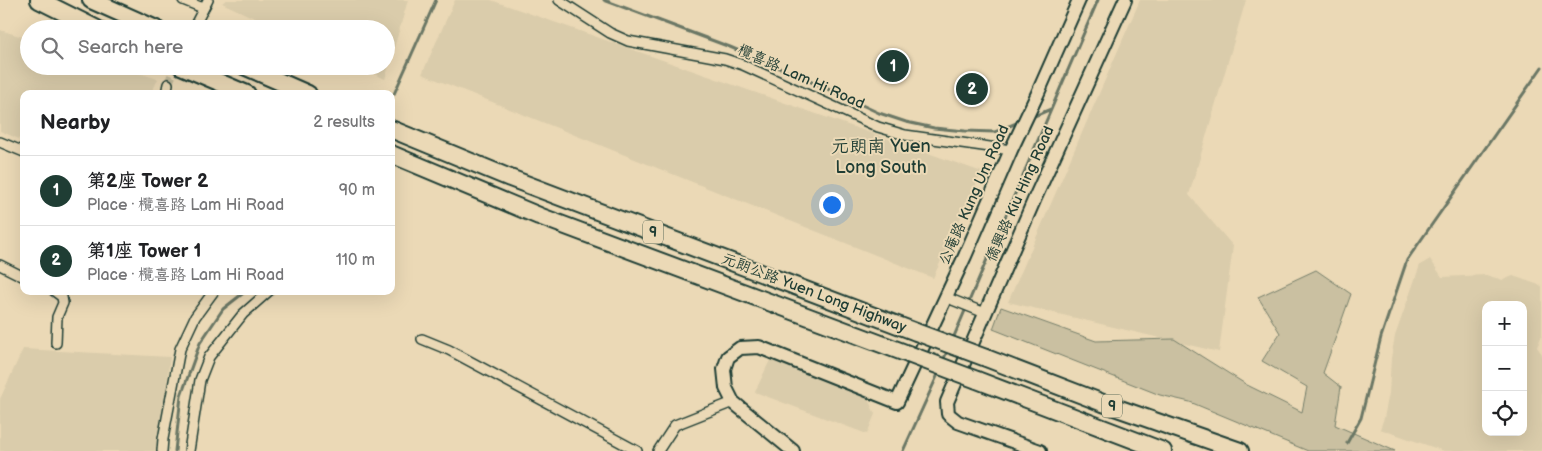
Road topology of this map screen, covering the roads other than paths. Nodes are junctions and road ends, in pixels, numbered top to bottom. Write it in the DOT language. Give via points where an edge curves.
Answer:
graph roads {
  1 [pos="39,0"];
  2 [pos="91,0"];
  3 [pos="183,0"];
  4 [pos="559,0"];
  5 [pos="1079,0"];
  6 [pos="1125,0"];
  7 [pos="206,4"];
  8 [pos="79,20"];
  9 [pos="136,20"];
  10 [pos="198,20"];
  11 [pos="202,75"];
  12 [pos="265,75"];
  13 [pos="168,84"];
  14 [pos="167,90"];
  15 [pos="238,90"];
  16 [pos="299,90"];
  17 [pos="395,131"];
  18 [pos="0,142"];
  19 [pos="1014,145"];
  20 [pos="20,150"];
  21 [pos="395,156"];
  22 [pos="0,265"];
  23 [pos="20,275"];
  24 [pos="60,295"];
  25 [pos="211,295"];
  26 [pos="264,295"];
  27 [pos="945,297"];
  28 [pos="985,313"];
  29 [pos="422,339"];
  30 [pos="56,343"];
  31 [pos="733,402"];
  32 [pos="162,451"];
  33 [pos="189,451"];
  34 [pos="637,451"];
  35 [pos="658,451"];
  36 [pos="793,451"];
  37 [pos="1040,451"];
  38 [pos="1162,451"];
  39 [pos="1240,451"];
  1 -- 8 [label="highway"];
  2 -- 9 [label="highway"];
  3 -- 7 [label="street"];
  4 -- 19 [label="street, 欖喜路 Lam Hi Road" via="628,41 743,64 878,127 905,135"];
  5 -- 19 [label="street, 公庵路 Kung Um Road"];
  6 -- 28 [label="street, 僑興路 Kiu Hing Road"];
  7 -- 10 [label="street"];
  11 -- 15 [label="highway"];
  12 -- 16 [label="highway"];
  13 -- 14 [label="street"];
  17 -- 39 [label="highway, 元朗公路 Yuen Long Highway / 9, bridge" via="510,178 1103,403"];
  18 -- 20 [label="street"];
  19 -- 27 [label="street, 公庵路 Kung Um Road"];
  21 -- 38 [label="highway, 元朗公路 Yuen Long Highway / 9, bridge" via="539,216"];
  22 -- 23 [label="street"];
  24 -- 30 [label="street"];
  25 -- 32 [label="street" via="180,349"];
  26 -- 33 [label="street" via="243,314 209,357 200,380"];
  27 -- 28 [label="street"];
  27 -- 31 [label="street, 公庵路 Kung Um Road" via="897,402 759,347 740,348 728,357 724,369 726,388"];
  28 -- 37 [label="street, 僑興路 Kiu Hing Road" via="947,402 948,414 958,422"];
  29 -- 34 [label="street" via="449,350"];
  31 -- 35 [label="street" via="675,425"];
  31 -- 36 [label="street"];
}
